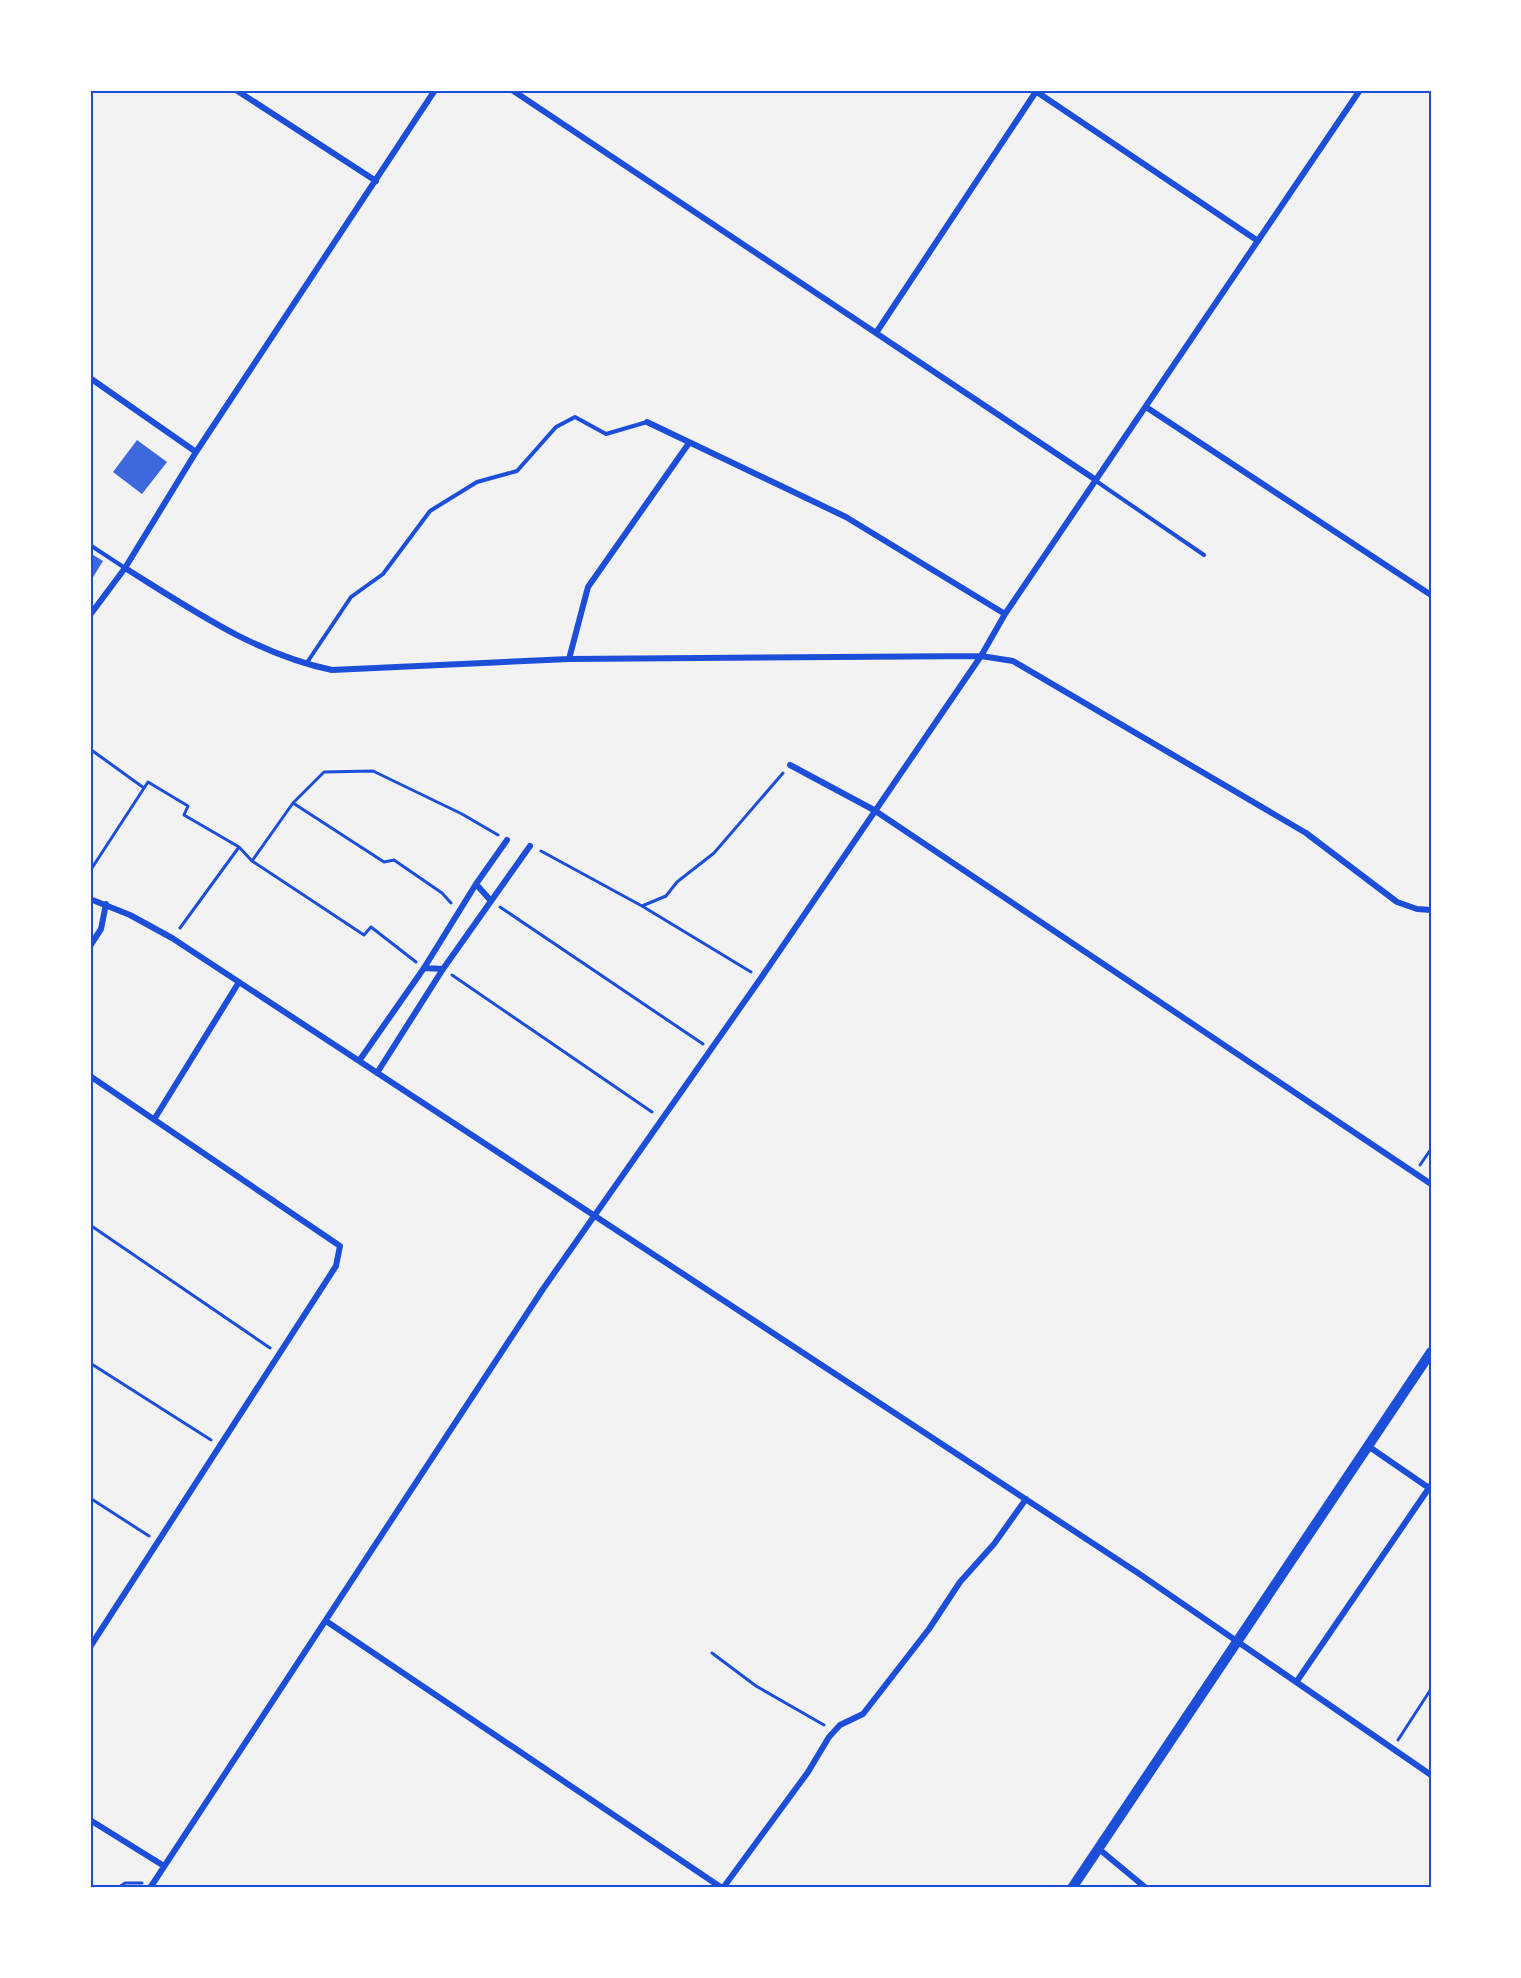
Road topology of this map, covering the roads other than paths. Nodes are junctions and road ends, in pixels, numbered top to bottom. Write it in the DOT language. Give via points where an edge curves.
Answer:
graph roads {
  1 [pos="236,90"];
  2 [pos="435,90"];
  3 [pos="513,90"];
  4 [pos="1036,90"];
  5 [pos="1360,90"];
  6 [pos="376,181"];
  7 [pos="1258,241"];
  8 [pos="876,333"];
  9 [pos="90,378"];
  10 [pos="1146,406"];
  11 [pos="647,422"];
  12 [pos="689,443"];
  13 [pos="196,452"];
  14 [pos="1096,480"];
  15 [pos="90,545"];
  16 [pos="1204,555"];
  17 [pos="125,568"];
  18 [pos="1431,595"];
  19 [pos="1005,614"];
  20 [pos="90,615"];
  21 [pos="981,656"];
  22 [pos="569,659"];
  23 [pos="306,664"];
  24 [pos="790,765"];
  25 [pos="874,810"];
  26 [pos="507,840"];
  27 [pos="530,846"];
  28 [pos="476,884"];
  29 [pos="90,899"];
  30 [pos="491,901"];
  31 [pos="106,904"];
  32 [pos="1431,910"];
  33 [pos="90,946"];
  34 [pos="424,968"];
  35 [pos="443,969"];
  36 [pos="239,982"];
  37 [pos="359,1061"];
  38 [pos="377,1073"];
  39 [pos="90,1076"];
  40 [pos="155,1118"];
  41 [pos="1431,1184"];
  42 [pos="596,1214"];
  43 [pos="1431,1352"];
  44 [pos="1368,1446"];
  45 [pos="1430,1486"];
  46 [pos="1026,1499"];
  47 [pos="326,1621"];
  48 [pos="1237,1641"];
  49 [pos="90,1647"];
  50 [pos="1298,1681"];
  51 [pos="1431,1774"];
  52 [pos="90,1820"];
  53 [pos="1099,1850"];
  54 [pos="164,1866"];
  55 [pos="152,1885"];
  56 [pos="723,1888"];
  57 [pos="1072,1888"];
  58 [pos="1146,1888"];
  1 -- 6 [label="street"];
  2 -- 6 [label="street"];
  3 -- 8 [label="street"];
  4 -- 7 [label="street"];
  4 -- 8 [label="street"];
  5 -- 7 [label="street"];
  6 -- 13 [label="street"];
  7 -- 10 [label="street"];
  8 -- 14 [label="street"];
  9 -- 13 [label="street"];
  10 -- 14 [label="street"];
  10 -- 18 [label="street"];
  11 -- 12 [label="street"];
  11 -- 23 [label="lane" via="606,434 575,417 556,427 517,471 477,482 430,511 383,574 351,597"];
  12 -- 19 [label="street" via="846,517"];
  12 -- 22 [label="street" via="588,587"];
  13 -- 17 [label="street"];
  14 -- 16 [label="lane"];
  14 -- 19 [label="street"];
  15 -- 17 [label="lane"];
  17 -- 20 [label="street"];
  17 -- 23 [label="street" via="244,641"];
  19 -- 21 [label="street"];
  21 -- 22 [label="street"];
  21 -- 25 [label="street"];
  21 -- 32 [label="street" via="1013,661 1306,833 1397,902"];
  22 -- 23 [label="street" via="332,670"];
  24 -- 25 [label="street"];
  25 -- 41 [label="street"];
  25 -- 42 [label="street"];
  26 -- 28 [label="street"];
  27 -- 30 [label="street"];
  28 -- 30 [label="street"];
  28 -- 34 [label="street"];
  29 -- 31 [label="street"];
  30 -- 35 [label="street"];
  31 -- 33 [label="street" via="100,929"];
  31 -- 36 [label="street" via="172,938"];
  34 -- 35 [label="street"];
  34 -- 37 [label="street"];
  35 -- 38 [label="street"];
  36 -- 37 [label="street"];
  36 -- 40 [label="street"];
  37 -- 38 [label="street"];
  38 -- 42 [label="street"];
  39 -- 40 [label="street"];
  40 -- 49 [label="street" via="340,1246 336,1266"];
  42 -- 46 [label="street"];
  42 -- 47 [label="street" via="543,1288"];
  43 -- 44 [label="street"];
  44 -- 45 [label="street"];
  44 -- 48 [label="street"];
  45 -- 50 [label="street"];
  46 -- 48 [label="street"];
  46 -- 56 [label="street" via="863,1714 834,1731"];
  47 -- 54 [label="street"];
  47 -- 56 [label="street"];
  48 -- 50 [label="street"];
  48 -- 53 [label="street"];
  50 -- 51 [label="street"];
  52 -- 54 [label="street"];
  53 -- 57 [label="street"];
  53 -- 58 [label="street"];
  54 -- 55 [label="street"];
}
